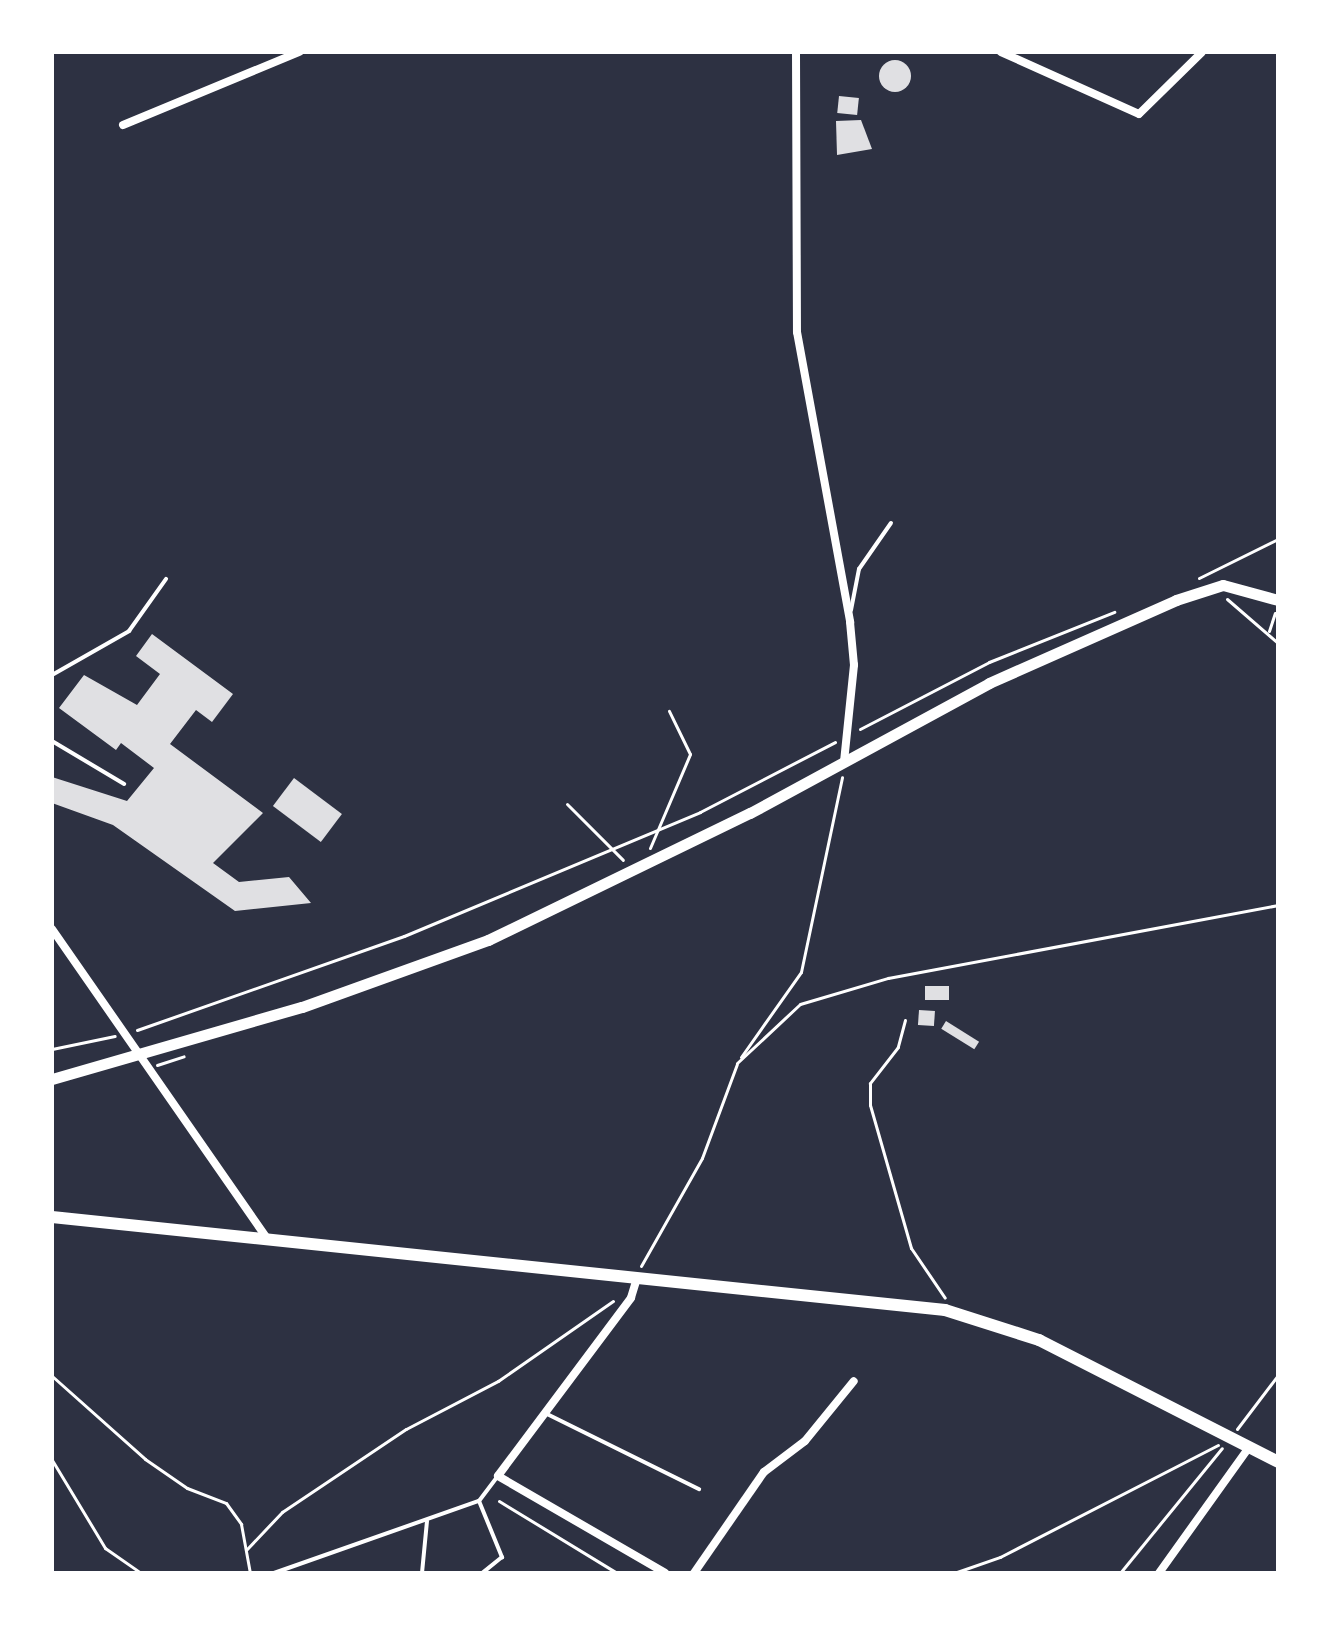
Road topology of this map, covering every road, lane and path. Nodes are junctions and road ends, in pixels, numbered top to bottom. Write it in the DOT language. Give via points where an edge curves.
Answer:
graph roads {
  1 [pos="299,52"];
  2 [pos="796,52"];
  3 [pos="1001,52"];
  4 [pos="1202,52"];
  5 [pos="123,125"];
  6 [pos="891,523"];
  7 [pos="1278,539"];
  8 [pos="166,579"];
  9 [pos="1185,584"];
  10 [pos="1212,602"];
  11 [pos="1278,603"];
  12 [pos="1130,606"];
  13 [pos="850,616"];
  14 [pos="1269,631"];
  15 [pos="1278,643"];
  16 [pos="52,675"];
  17 [pos="669,711"];
  18 [pos="847,737"];
  19 [pos="52,741"];
  20 [pos="844,762"];
  21 [pos="124,784"];
  22 [pos="567,804"];
  23 [pos="655,828"];
  24 [pos="609,845"];
  25 [pos="652,864"];
  26 [pos="630,874"];
  27 [pos="1278,905"];
  28 [pos="52,929"];
  29 [pos="905,1020"];
  30 [pos="126,1034"];
  31 [pos="52,1049"];
  32 [pos="140,1055"];
  33 [pos="737,1063"];
  34 [pos="52,1079"];
  35 [pos="52,1217"];
  36 [pos="267,1238"];
  37 [pos="637,1281"];
  38 [pos="945,1310"];
  39 [pos="1278,1375"];
  40 [pos="52,1376"];
  41 [pos="854,1381"];
  42 [pos="543,1412"];
  43 [pos="1229,1439"];
  44 [pos="1247,1450"];
  45 [pos="52,1460"];
  46 [pos="1278,1462"];
  47 [pos="498,1476"];
  48 [pos="699,1489"];
  49 [pos="479,1501"];
  50 [pos="499,1501"];
  51 [pos="427,1521"];
  52 [pos="247,1549"];
  53 [pos="141,1573"];
  54 [pos="250,1573"];
  55 [pos="274,1573"];
  56 [pos="422,1573"];
  57 [pos="482,1573"];
  58 [pos="617,1573"];
  59 [pos="665,1573"];
  60 [pos="694,1573"];
  61 [pos="954,1573"];
  62 [pos="1120,1573"];
  63 [pos="1159,1573"];
  1 -- 5 [label="street"];
  2 -- 13 [label="street" via="797,332"];
  3 -- 4 [label="street" via="1139,114"];
  6 -- 13 [label="lane" via="859,569"];
  7 -- 9 [label="path"];
  8 -- 16 [label="lane" via="129,631"];
  10 -- 14 [label="path" via="1225,597"];
  11 -- 14 [label="path"];
  11 -- 20 [label="street" via="1223,585 1176,600 1003,676"];
  12 -- 18 [label="path" via="989,662"];
  13 -- 18 [label="street" via="854,665"];
  14 -- 15 [label="path"];
  17 -- 23 [label="path" via="690,754"];
  18 -- 20 [label="street"];
  18 -- 23 [label="path"];
  19 -- 21 [label="lane"];
  20 -- 25 [label="street"];
  20 -- 33 [label="path" via="801,972"];
  22 -- 24 [label="path"];
  23 -- 24 [label="path"];
  23 -- 25 [label="path"];
  24 -- 26 [label="path"];
  24 -- 30 [label="path" via="274,988"];
  25 -- 26 [label="street"];
  26 -- 32 [label="street" via="441,959"];
  27 -- 33 [label="path" via="888,978 800,1004"];
  28 -- 30 [label="street"];
  29 -- 38 [label="path" via="898,1047 870,1083 870,1105 911,1248 936,1281"];
  30 -- 31 [label="path"];
  30 -- 32 [label="street"];
  32 -- 34 [label="street"];
  32 -- 36 [label="street"];
  33 -- 37 [label="path" via="702,1158"];
  35 -- 36 [label="main road"];
  36 -- 37 [label="main road"];
  37 -- 38 [label="main road"];
  37 -- 42 [label="street"];
  37 -- 52 [label="path" via="498,1381 406,1429 282,1512"];
  38 -- 43 [label="main road" via="1039,1340"];
  39 -- 43 [label="path"];
  40 -- 52 [label="path" via="145,1459 187,1488 226,1503"];
  41 -- 60 [label="street" via="805,1441 764,1472"];
  42 -- 47 [label="street"];
  42 -- 48 [label="lane"];
  43 -- 44 [label="main road"];
  43 -- 61 [label="path" via="1000,1557"];
  43 -- 62 [label="path"];
  44 -- 46 [label="main road"];
  44 -- 63 [label="street"];
  45 -- 53 [label="path" via="105,1548"];
  47 -- 49 [label="lane"];
  47 -- 59 [label="street"];
  49 -- 51 [label="lane"];
  49 -- 57 [label="lane" via="502,1557"];
  50 -- 58 [label="path"];
  51 -- 55 [label="lane"];
  51 -- 56 [label="lane"];
  52 -- 54 [label="path"];
}
